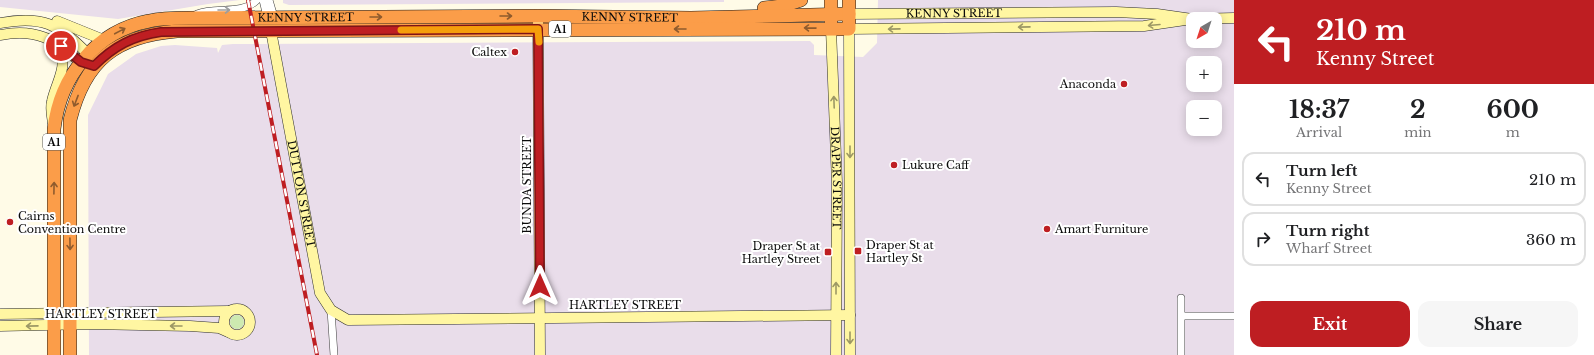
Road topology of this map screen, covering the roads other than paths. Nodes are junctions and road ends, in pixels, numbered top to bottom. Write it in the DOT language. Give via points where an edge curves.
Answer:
graph roads {
  1 [pos="257,0"];
  2 [pos="263,0"];
  3 [pos="269,0"];
  4 [pos="801,0"];
  5 [pos="831,0"];
  6 [pos="849,0"];
  7 [pos="831,14"];
  8 [pos="849,14"];
  9 [pos="538,16"];
  10 [pos="271,17"];
  11 [pos="189,18"];
  12 [pos="691,18"];
  13 [pos="1186,18"];
  14 [pos="1222,18"];
  15 [pos="1234,18"];
  16 [pos="1186,20"];
  17 [pos="14,21"];
  18 [pos="0,23"];
  19 [pos="538,29"];
  20 [pos="831,29"];
  21 [pos="849,30"];
  22 [pos="271,31"];
  23 [pos="1,34"];
  24 [pos="49,39"];
  25 [pos="104,40"];
  26 [pos="65,48"];
  27 [pos="85,58"];
  28 [pos="94,66"];
  29 [pos="54,129"];
  30 [pos="1181,298"];
  31 [pos="331,310"];
  32 [pos="229,311"];
  33 [pos="54,312"];
  34 [pos="187,312"];
  35 [pos="0,314"];
  36 [pos="836,315"];
  37 [pos="850,315"];
  38 [pos="1181,316"];
  39 [pos="1234,316"];
  40 [pos="540,317"];
  41 [pos="70,318"];
  42 [pos="54,325"];
  43 [pos="0,326"];
  44 [pos="201,327"];
  45 [pos="228,332"];
  46 [pos="54,355"];
  47 [pos="70,355"];
  48 [pos="334,355"];
  49 [pos="540,355"];
  50 [pos="836,355"];
  51 [pos="850,355"];
  52 [pos="1181,355"];
  11 -- 1 [label="street, one-way" via="208,10 242,9"];
  2 -- 10 [label="street, DUTTON STREET"];
  3 -- 10 [label="street, DUTTON STREET"];
  4 -- 12 [label="highway" via="782,6"];
  5 -- 7 [label="highway, DRAPER STREET"];
  6 -- 8 [label="highway, DRAPER STREET"];
  7 -- 8 [label="highway, KENNY STREET / A1"];
  7 -- 12 [label="highway, KENNY STREET / A1"];
  7 -- 20 [label="highway, DRAPER STREET"];
  8 -- 13 [label="street, KENNY STREET" via="1116,12 1164,14"];
  8 -- 21 [label="highway, DRAPER STREET"];
  10 -- 9 [label="highway, KENNY STREET / A1, one-way"];
  9 -- 12 [label="highway, KENNY STREET / A1"];
  9 -- 19 [label="street, BUNDA STREET"];
  10 -- 11 [label="highway, KENNY STREET / A1"];
  10 -- 22 [label="highway, DUTTON STREET"];
  25 -- 11 [label="highway, KENNY STREET / A1, one-way" via="120,30 139,23"];
  14 -- 15 [label="street, KENNY STREET"];
  16 -- 21 [label="street, KENNY STREET, one-way" via="1144,26"];
  17 -- 18 [label="street"];
  17 -- 25 [label="street" via="34,17 49,18"];
  17 -- 26 [label="street" via="20,27 44,31"];
  17 -- 27 [label="street" via="40,21 56,26"];
  20 -- 19 [label="highway, KENNY STREET / A1, one-way"];
  19 -- 22 [label="highway, KENNY STREET / A1"];
  19 -- 40 [label="street, BUNDA STREET"];
  20 -- 21 [label="highway, KENNY STREET / A1"];
  36 -- 20 [label="street, DRAPER STREET, one-way" via="837,183"];
  21 -- 37 [label="street, DRAPER STREET, one-way"];
  22 -- 28 [label="highway, KENNY STREET / A1" via="176,31 146,34 119,45"];
  22 -- 31 [label="street, DUTTON STREET" via="320,293"];
  23 -- 24 [label="street" via="28,33"];
  24 -- 26 [label="street"];
  24 -- 29 [label="street" via="58,49 64,65 51,104"];
  25 -- 27 [label="highway, KENNY STREET / A1"];
  26 -- 27 [label="street"];
  27 -- 28 [label="highway"];
  27 -- 29 [label="highway, A1" via="64,89"];
  28 -- 41 [label="highway, A1, one-way" via="76,97 69,128"];
  33 -- 29 [label="highway, A1, one-way"];
  30 -- 38 [label="street"];
  31 -- 40 [label="street, HARTLEY STREET" via="348,320"];
  31 -- 48 [label="street, DUTTON STREET"];
  32 -- 34 [label="street, HARTLEY STREET"];
  32 -- 45 [label="street" via="224,321"];
  32 -- 45 [label="street, HARTLEY STREET" via="243,310 250,321 248,330 240,335"];
  33 -- 35 [label="street, HARTLEY STREET"];
  33 -- 41 [label="street, HARTLEY STREET"];
  33 -- 42 [label="highway, A1"];
  34 -- 41 [label="street, HARTLEY STREET"];
  34 -- 44 [label="street" via="198,319"];
  36 -- 37 [label="street, HARTLEY STREET"];
  36 -- 40 [label="street, HARTLEY STREET"];
  36 -- 50 [label="street, DRAPER STREET"];
  37 -- 51 [label="street, DRAPER STREET, one-way"];
  38 -- 39 [label="street"];
  38 -- 52 [label="street"];
  40 -- 49 [label="street, BUNDA STREET"];
  41 -- 42 [label="street, HARTLEY STREET"];
  44 -- 41 [label="street, HARTLEY STREET, one-way"];
  41 -- 47 [label="highway, A1"];
  42 -- 43 [label="street, HARTLEY STREET, one-way"];
  42 -- 46 [label="highway, A1"];
  44 -- 45 [label="street, HARTLEY STREET" via="219,328"];
}
